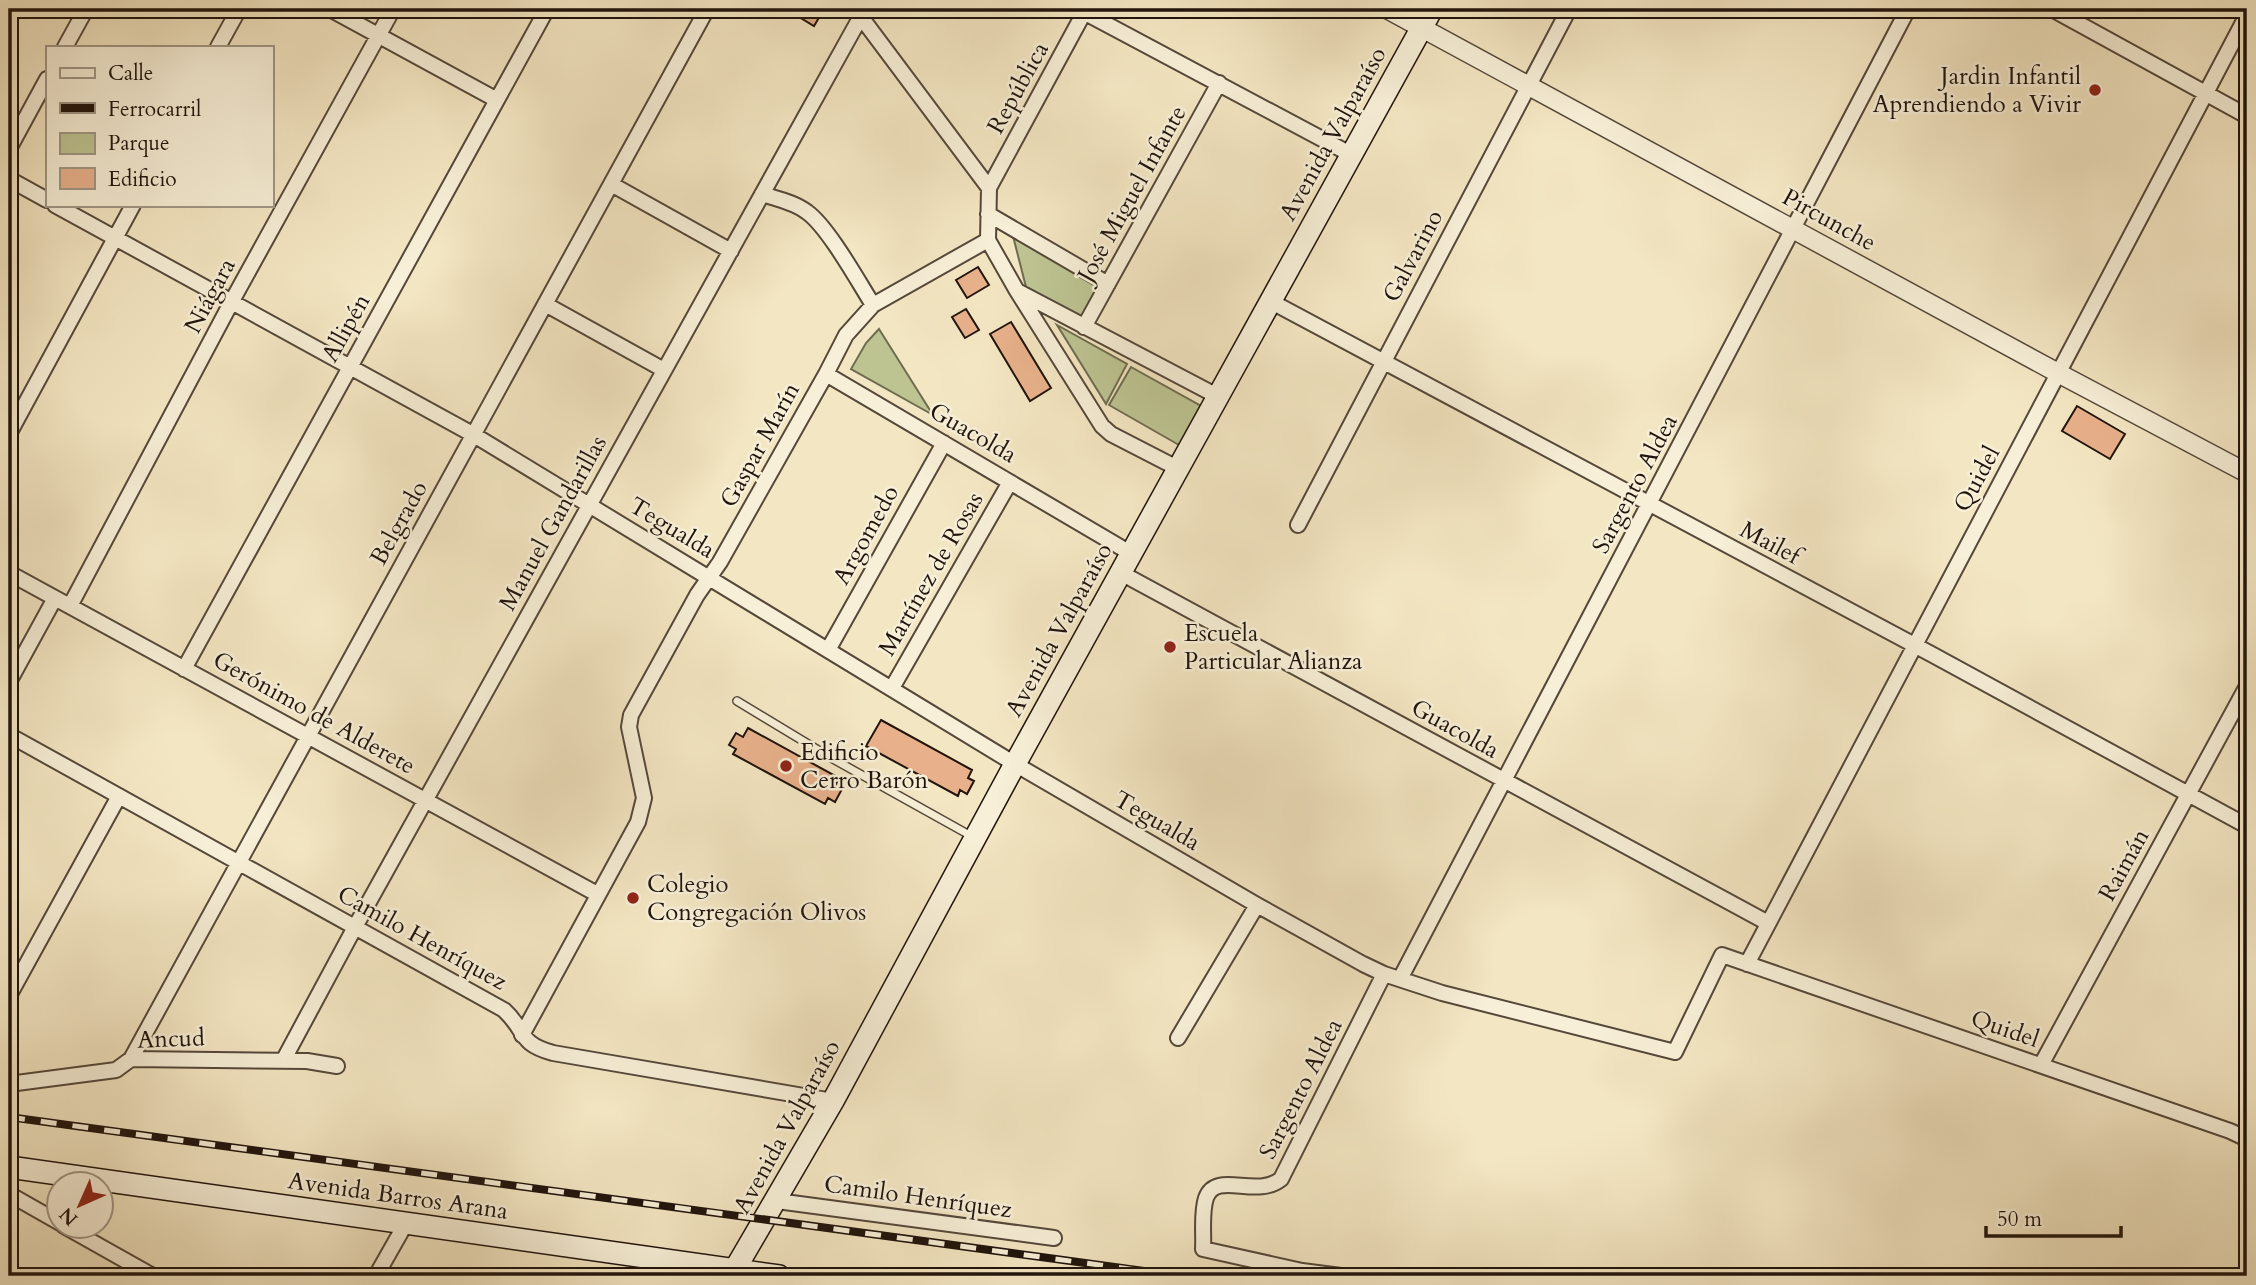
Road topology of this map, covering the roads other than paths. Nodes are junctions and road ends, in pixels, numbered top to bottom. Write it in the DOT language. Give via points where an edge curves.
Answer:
graph roads {
  1 [pos="86,9"];
  2 [pos="239,9"];
  3 [pos="330,9"];
  4 [pos="393,9"];
  5 [pos="547,9"];
  6 [pos="707,9"];
  7 [pos="1388,9"];
  8 [pos="1569,9"];
  9 [pos="1908,9"];
  10 [pos="2052,9"];
  11 [pos="1083,10"];
  12 [pos="863,13"];
  13 [pos="2247,15"];
  14 [pos="1427,18"];
  15 [pos="379,35"];
  16 [pos="66,46"];
  17 [pos="219,46"];
  18 [pos="46,81"];
  19 [pos="1219,83"];
  20 [pos="1530,84"];
  21 [pos="2206,93"];
  22 [pos="497,100"];
  23 [pos="2247,116"];
  24 [pos="9,149"];
  25 [pos="1352,155"];
  26 [pos="9,179"];
  27 [pos="611,184"];
  28 [pos="989,188"];
  29 [pos="762,194"];
  30 [pos="46,199"];
  31 [pos="57,206"];
  32 [pos="131,206"];
  33 [pos="988,214"];
  34 [pos="1794,229"];
  35 [pos="115,237"];
  36 [pos="988,240"];
  37 [pos="731,251"];
  38 [pos="1108,284"];
  39 [pos="1017,291"];
  40 [pos="232,301"];
  41 [pos="1270,301"];
  42 [pos="545,304"];
  43 [pos="873,304"];
  44 [pos="1084,327"];
  45 [pos="1384,362"];
  46 [pos="351,367"];
  47 [pos="664,370"];
  48 [pos="2058,373"];
  49 [pos="826,374"];
  50 [pos="1219,397"];
  51 [pos="9,434"];
  52 [pos="474,435"];
  53 [pos="944,443"];
  54 [pos="1179,469"];
  55 [pos="2247,473"];
  56 [pos="1010,482"];
  57 [pos="590,504"];
  58 [pos="1649,505"];
  59 [pos="1298,526"];
  60 [pos="1132,554"];
  61 [pos="9,573"];
  62 [pos="1121,573"];
  63 [pos="709,577"];
  64 [pos="55,598"];
  65 [pos="71,606"];
  66 [pos="1915,645"];
  67 [pos="828,650"];
  68 [pos="184,668"];
  69 [pos="9,682"];
  70 [pos="2247,686"];
  71 [pos="892,688"];
  72 [pos="737,701"];
  73 [pos="9,735"];
  74 [pos="308,736"];
  75 [pos="1016,764"];
  76 [pos="1505,782"];
  77 [pos="2188,794"];
  78 [pos="119,796"];
  79 [pos="425,800"];
  80 [pos="2247,826"];
  81 [pos="975,839"];
  82 [pos="239,862"];
  83 [pos="597,894"];
  84 [pos="1257,905"];
  85 [pos="1768,923"];
  86 [pos="355,927"];
  87 [pos="1722,955"];
  88 [pos="1747,964"];
  89 [pos="1384,974"];
  90 [pos="1400,979"];
  91 [pos="9,996"];
  92 [pos="522,1035"];
  93 [pos="1178,1038"];
  94 [pos="131,1059"];
  95 [pos="283,1061"];
  96 [pos="2041,1065"];
  97 [pos="337,1066"];
  98 [pos="9,1084"];
  99 [pos="833,1101"];
  100 [pos="2247,1139"];
  101 [pos="9,1167"];
  102 [pos="9,1194"];
  103 [pos="777,1201"];
  104 [pos="46,1215"];
  105 [pos="406,1223"];
  106 [pos="1054,1238"];
  107 [pos="89,1240"];
  108 [pos="733,1273"];
  109 [pos="153,1276"];
  110 [pos="376,1276"];
  111 [pos="779,1276"];
  112 [pos="1341,1276"];
  1 -- 16 [label="street"];
  2 -- 17 [label="street"];
  3 -- 15 [label="street"];
  4 -- 15 [label="street, Niágara"];
  5 -- 22 [label="street, Allipén"];
  6 -- 27 [label="street, Belgrado"];
  7 -- 14 [label="street, Pircunche"];
  8 -- 20 [label="street, Galvarino"];
  9 -- 34 [label="street, Sargento Aldea"];
  10 -- 21 [label="street"];
  11 -- 19 [label="street"];
  11 -- 28 [label="street, República"];
  12 -- 28 [label="street"];
  12 -- 29 [label="street, Manuel Gandarillas"];
  13 -- 21 [label="street, Quidel"];
  14 -- 20 [label="street, Pircunche"];
  14 -- 25 [label="main road, Avenida Valparaíso"];
  15 -- 22 [label="street"];
  15 -- 40 [label="street, Niágara"];
  18 -- 24 [label="street"];
  19 -- 25 [label="street"];
  19 -- 38 [label="street, José Miguel Infante"];
  20 -- 34 [label="street, Pircunche"];
  20 -- 45 [label="street, Galvarino"];
  21 -- 23 [label="street"];
  21 -- 48 [label="street, Quidel"];
  22 -- 46 [label="street, Allipén"];
  25 -- 41 [label="main road, Avenida Valparaíso"];
  26 -- 30 [label="street"];
  27 -- 37 [label="street"];
  27 -- 42 [label="street, Belgrado"];
  28 -- 33 [label="street"];
  29 -- 37 [label="street, Manuel Gandarillas"];
  29 -- 43 [label="street" via="807,212"];
  31 -- 35 [label="street, Tegualda"];
  32 -- 35 [label="street"];
  33 -- 36 [label="street"];
  33 -- 38 [label="street"];
  34 -- 48 [label="street, Pircunche"];
  34 -- 58 [label="street, Sargento Aldea"];
  35 -- 40 [label="street, Tegualda"];
  35 -- 51 [label="street"];
  36 -- 39 [label="street"];
  36 -- 43 [label="street, Gaspar Marín"];
  37 -- 47 [label="street, Manuel Gandarillas"];
  38 -- 44 [label="street, José Miguel Infante"];
  39 -- 44 [label="street"];
  39 -- 54 [label="street" via="1102,426"];
  40 -- 46 [label="street, Tegualda"];
  40 -- 65 [label="street, Niágara"];
  41 -- 45 [label="street, Mailef"];
  41 -- 50 [label="main road, Avenida Valparaíso"];
  42 -- 47 [label="street"];
  42 -- 52 [label="street, Belgrado"];
  43 -- 49 [label="street, Gaspar Marín" via="846,335"];
  44 -- 50 [label="street"];
  45 -- 58 [label="street, Mailef"];
  45 -- 59 [label="street, Galvarino"];
  46 -- 52 [label="street, Tegualda"];
  46 -- 68 [label="street, Allipén"];
  47 -- 57 [label="street, Manuel Gandarillas"];
  48 -- 55 [label="street, Pircunche"];
  48 -- 66 [label="street, Quidel"];
  49 -- 53 [label="street, Guacolda"];
  49 -- 63 [label="street, Gaspar Marín"];
  50 -- 54 [label="main road, Avenida Valparaíso"];
  52 -- 57 [label="street, Tegualda"];
  52 -- 74 [label="street, Belgrado"];
  53 -- 56 [label="street, Guacolda"];
  53 -- 67 [label="street, Argomedo"];
  54 -- 60 [label="main road, Avenida Valparaíso"];
  56 -- 60 [label="street, Guacolda"];
  56 -- 71 [label="street, Martínez de Rosas"];
  57 -- 63 [label="street, Tegualda"];
  57 -- 79 [label="street, Manuel Gandarillas"];
  58 -- 66 [label="street, Mailef"];
  58 -- 76 [label="street, Sargento Aldea"];
  60 -- 62 [label="main road, Avenida Valparaíso"];
  61 -- 64 [label="street, Gerónimo de Alderete"];
  62 -- 75 [label="main road, Avenida Valparaíso"];
  62 -- 76 [label="street, Guacolda"];
  63 -- 67 [label="street, Tegualda"];
  63 -- 83 [label="street, Gaspar Marín" via="631,715 629,727 644,798 638,822"];
  64 -- 65 [label="street, Gerónimo de Alderete"];
  64 -- 69 [label="street"];
  65 -- 68 [label="street, Gerónimo de Alderete"];
  66 -- 77 [label="street, Mailef"];
  66 -- 85 [label="street, Quidel"];
  67 -- 71 [label="street, Tegualda"];
  68 -- 74 [label="street, Gerónimo de Alderete"];
  70 -- 77 [label="street, Raimán"];
  71 -- 75 [label="street, Tegualda"];
  72 -- 81 [label="lane"];
  73 -- 78 [label="street, Camilo Henríquez"];
  74 -- 79 [label="street, Gerónimo de Alderete"];
  74 -- 82 [label="street, Belgrado"];
  75 -- 81 [label="main road, Avenida Valparaíso"];
  75 -- 84 [label="street, Tegualda"];
  76 -- 85 [label="street, Guacolda"];
  76 -- 90 [label="street, Sargento Aldea"];
  77 -- 80 [label="street, Mailef"];
  77 -- 96 [label="street, Raimán"];
  78 -- 82 [label="street, Camilo Henríquez"];
  78 -- 91 [label="street"];
  79 -- 83 [label="street, Gerónimo de Alderete"];
  79 -- 86 [label="street, Manuel Gandarillas"];
  81 -- 99 [label="main road, Avenida Valparaíso"];
  82 -- 86 [label="street, Camilo Henríquez"];
  82 -- 94 [label="street, Belgrado"];
  83 -- 92 [label="street"];
  84 -- 89 [label="street, Tegualda"];
  84 -- 93 [label="street"];
  85 -- 88 [label="street, Quidel"];
  86 -- 92 [label="street, Camilo Henríquez" via="505,1010"];
  86 -- 95 [label="street, Manuel Gandarillas"];
  87 -- 88 [label="street, Quidel"];
  87 -- 90 [label="street, Tegualda" via="1675,1052"];
  88 -- 96 [label="street, Quidel"];
  89 -- 90 [label="street, Tegualda"];
  89 -- 112 [label="street, Sargento Aldea" via="1286,1172 1267,1187 1224,1184 1210,1191 1205,1203 1203,1249"];
  92 -- 99 [label="street, Camilo Henríquez" via="536,1048 553,1053"];
  94 -- 95 [label="street, Ancud"];
  94 -- 98 [label="street, Ancud" via="116,1070"];
  95 -- 97 [label="street, Ancud"];
  96 -- 100 [label="street, Quidel"];
  99 -- 103 [label="main road, Avenida Valparaíso"];
  101 -- 105 [label="main road, Avenida Barros Arana"];
  102 -- 104 [label="street"];
  103 -- 106 [label="street, Camilo Henríquez"];
  103 -- 108 [label="main road, Avenida Valparaíso"];
  105 -- 108 [label="main road, Avenida Barros Arana"];
  105 -- 110 [label="street"];
  107 -- 109 [label="street"];
  108 -- 111 [label="main road, Avenida Barros Arana"];
}
